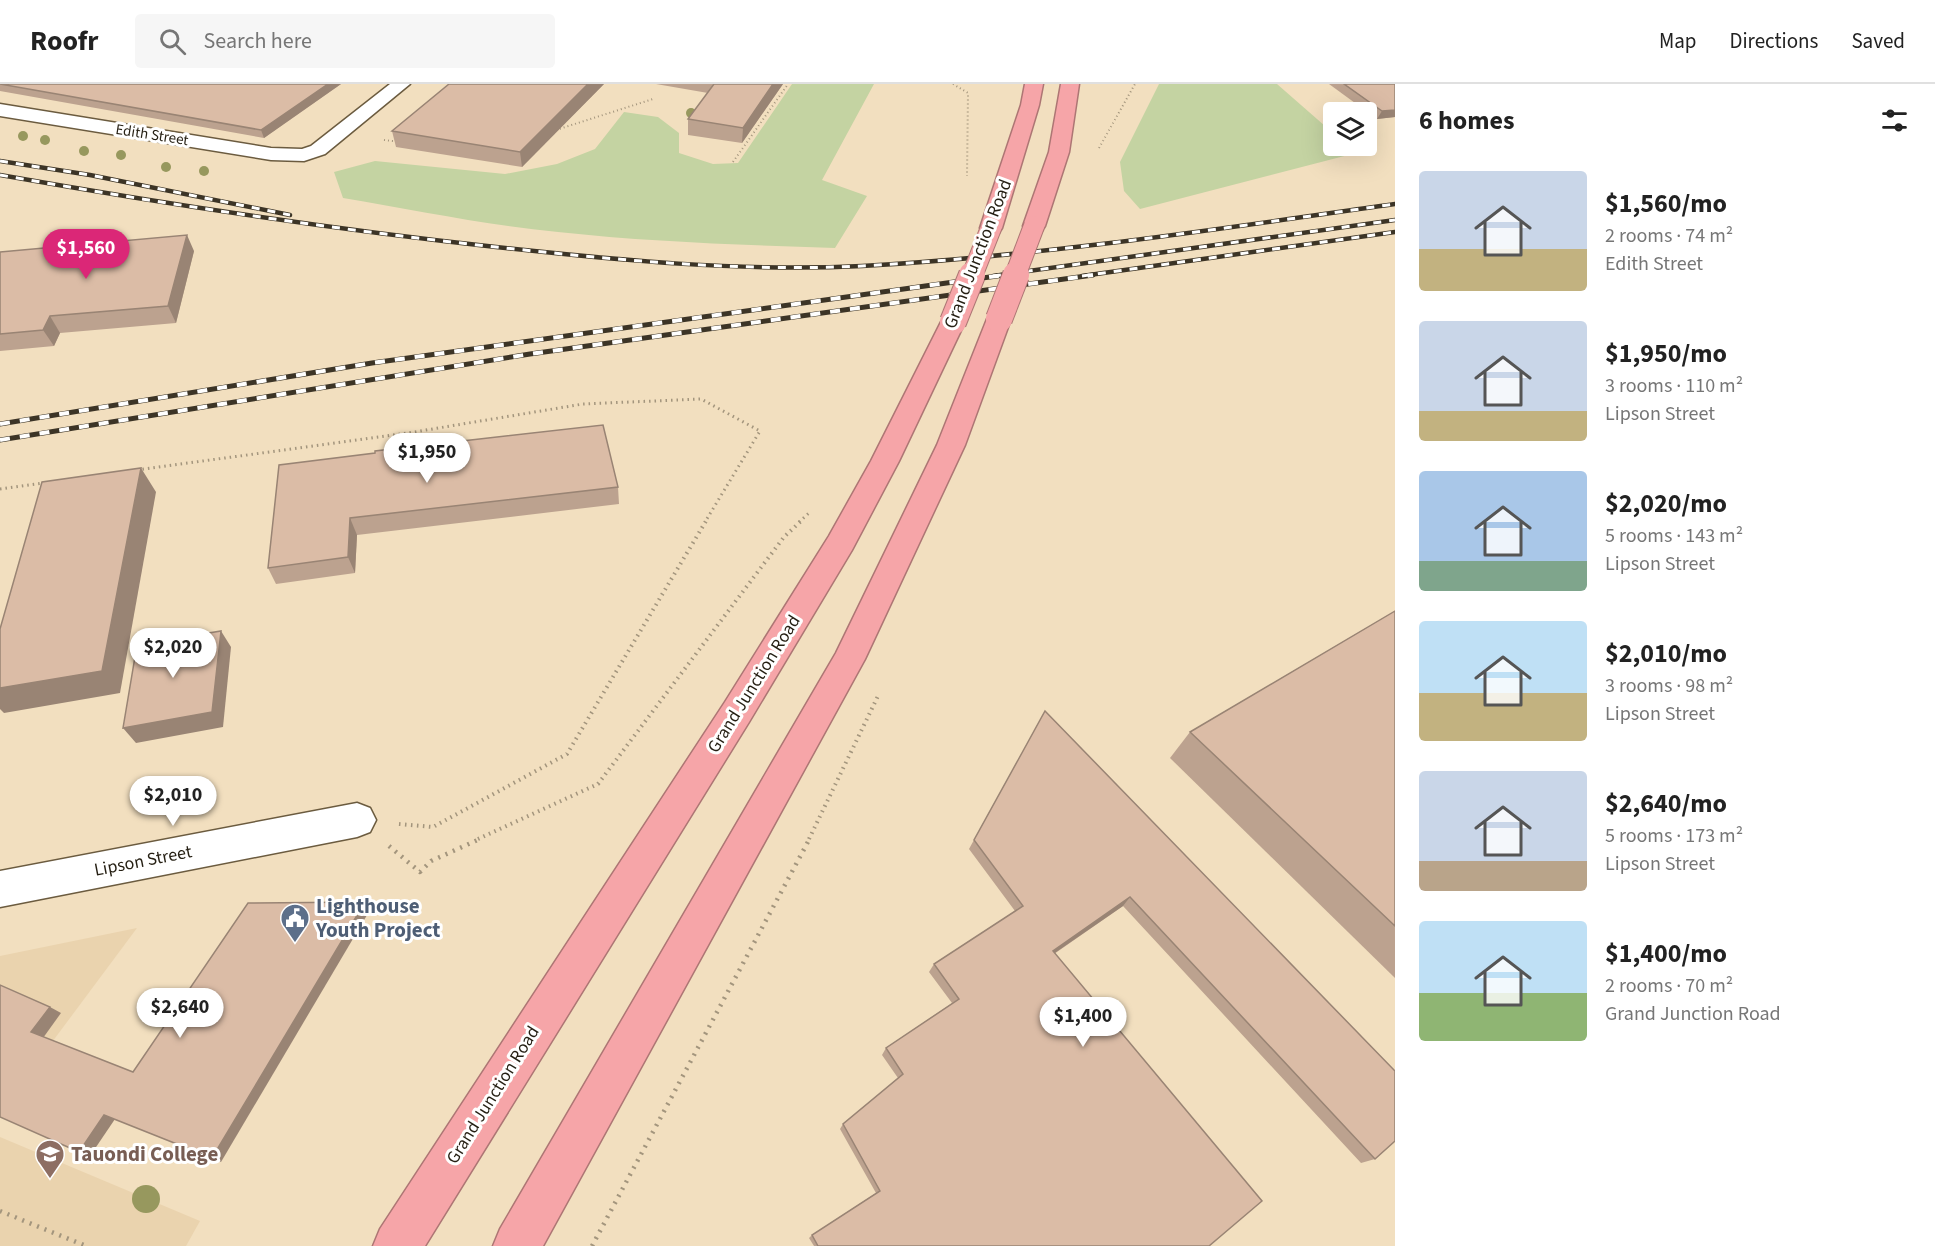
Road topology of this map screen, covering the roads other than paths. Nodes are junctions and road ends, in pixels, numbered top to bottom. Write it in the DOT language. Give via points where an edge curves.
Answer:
graph roads {
  1 [pos="401,84"];
  2 [pos="1034,84"];
  3 [pos="1070,84"];
  4 [pos="0,110"];
  5 [pos="357,820"];
  6 [pos="0,889"];
  7 [pos="397,1246"];
  8 [pos="517,1246"];
  1 -- 4 [label="street, Edith Street" via="318,150 304,155 271,154"];
  2 -- 7 [label="highway, Grand Junction Road, bridge" via="991,228 953,322 885,461 835,552 730,723"];
  3 -- 8 [label="highway, bridge" via="1059,152 951,446 849,659"];
  5 -- 6 [label="street, Lipson Street"];
}
